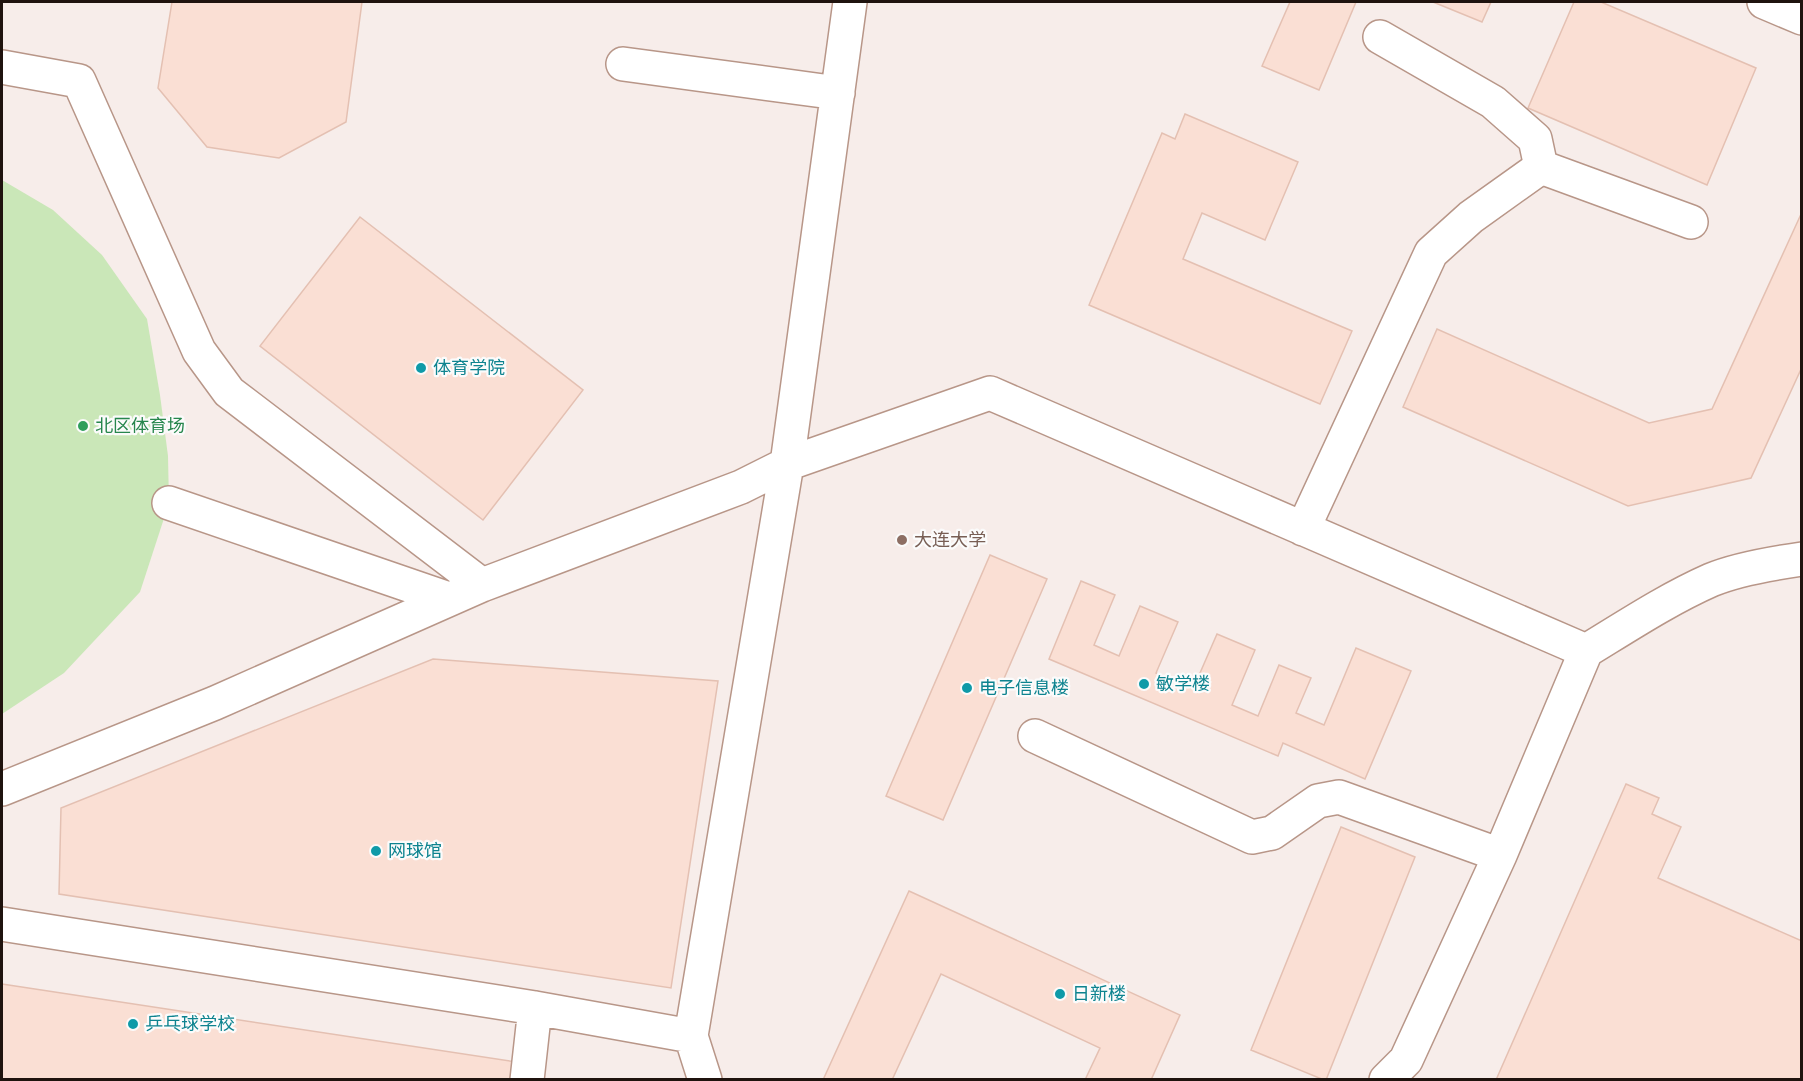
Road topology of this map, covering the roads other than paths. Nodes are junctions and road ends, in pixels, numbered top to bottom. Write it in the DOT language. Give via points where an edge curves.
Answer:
graph roads {
  1 [pos="850,2"];
  2 [pos="1764,2"];
  3 [pos="1802,18"];
  4 [pos="1380,37"];
  5 [pos="623,64"];
  6 [pos="2,67"];
  7 [pos="838,93"];
  8 [pos="1541,167"];
  9 [pos="1691,222"];
  10 [pos="787,464"];
  11 [pos="169,503"];
  12 [pos="1303,530"];
  13 [pos="1802,559"];
  14 [pos="482,585"];
  15 [pos="449,599"];
  16 [pos="1586,651"];
  17 [pos="1035,736"];
  18 [pos="2,789"];
  19 [pos="1500,855"];
  20 [pos="2,924"];
  21 [pos="535,1008"];
  22 [pos="691,1036"];
  23 [pos="527,1080"];
  24 [pos="705,1080"];
  25 [pos="1386,1080"];
  1 -- 7 [label="street"];
  2 -- 3 [label="street"];
  4 -- 8 [label="street" via="1493,102 1535,139"];
  5 -- 7 [label="street"];
  6 -- 14 [label="street" via="79,81 199,351 230,392"];
  7 -- 10 [label="street"];
  8 -- 9 [label="street"];
  8 -- 12 [label="street" via="1471,217 1431,253"];
  10 -- 12 [label="street" via="990,393"];
  10 -- 14 [label="street" via="741,487"];
  10 -- 22 [label="street"];
  11 -- 15 [label="street"];
  12 -- 16 [label="street"];
  13 -- 16 [label="street" via="1713,580"];
  14 -- 15 [label="street"];
  15 -- 18 [label="street" via="215,703"];
  16 -- 19 [label="street"];
  17 -- 19 [label="street" via="1252,837 1272,833 1318,801 1339,797"];
  19 -- 25 [label="street" via="1406,1060"];
  20 -- 21 [label="street"];
  21 -- 22 [label="street"];
  21 -- 23 [label="street"];
  22 -- 24 [label="street"];
}
